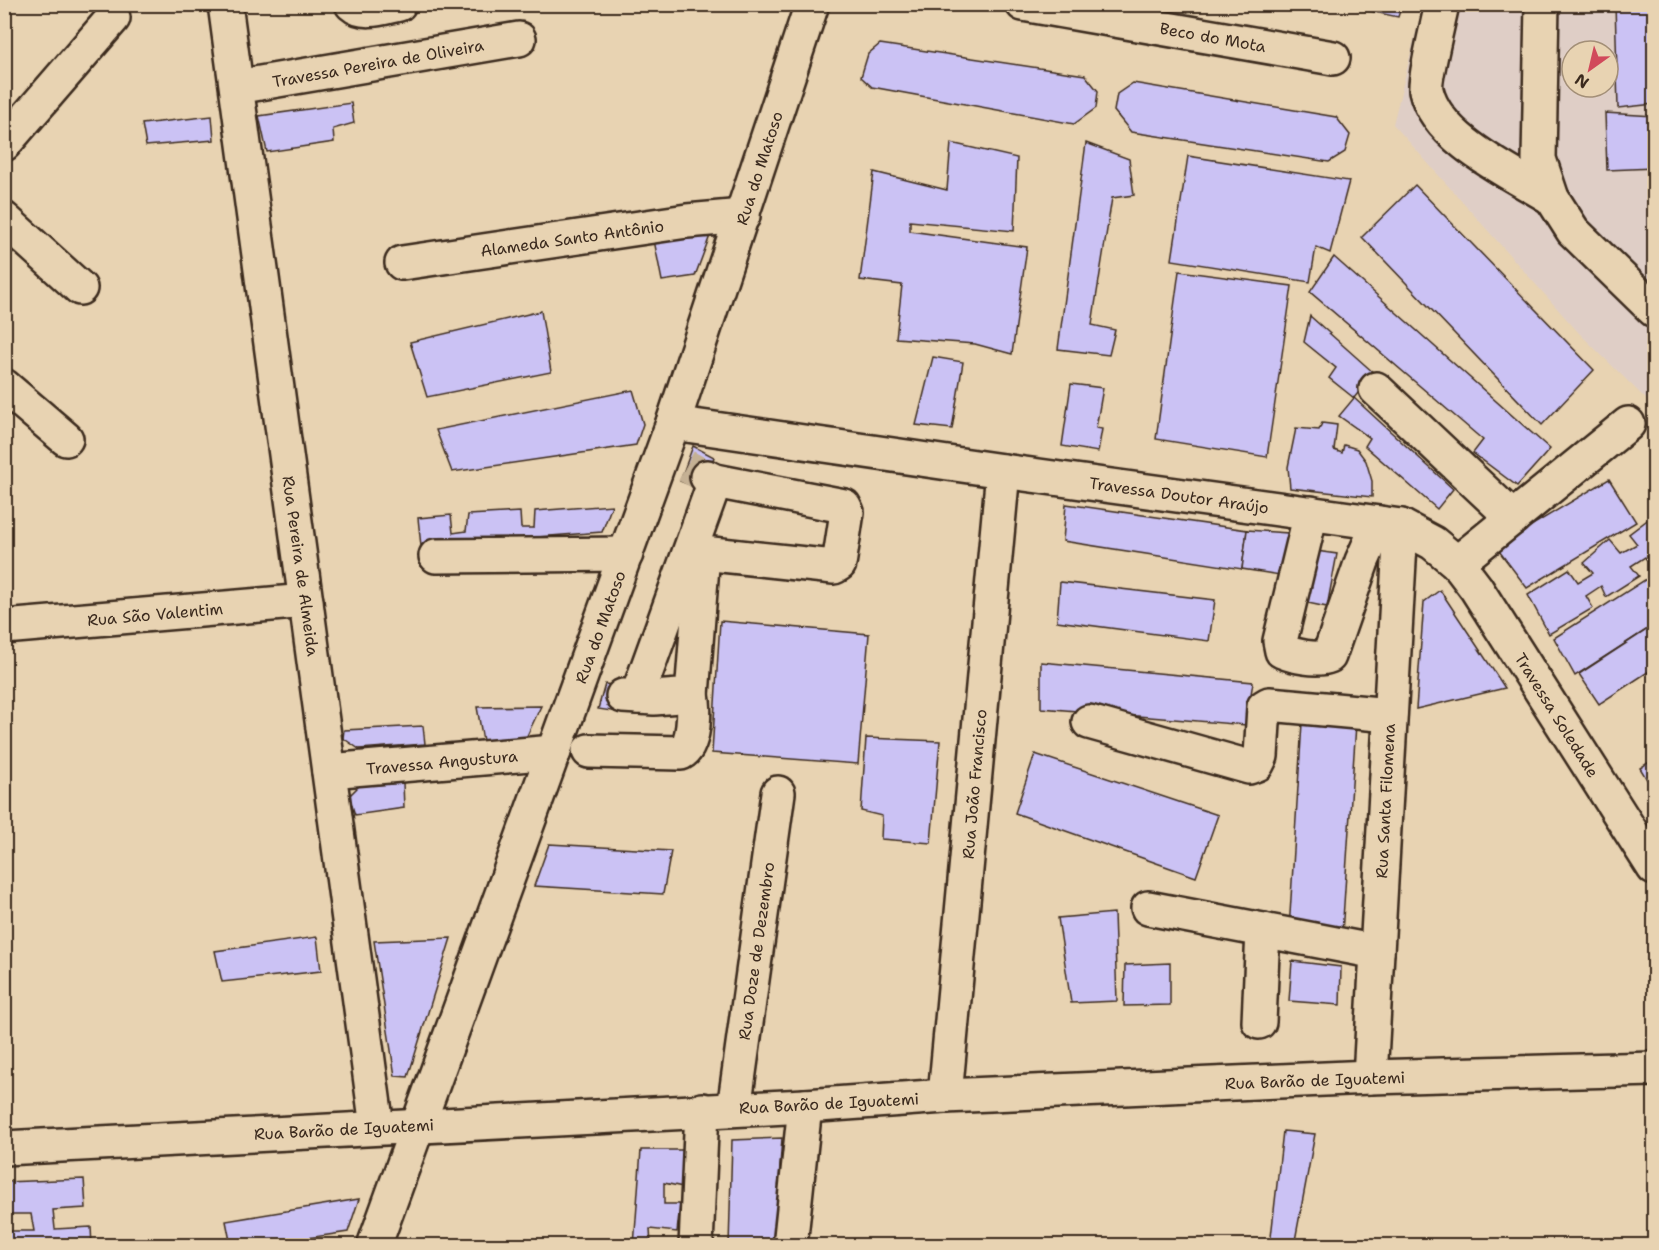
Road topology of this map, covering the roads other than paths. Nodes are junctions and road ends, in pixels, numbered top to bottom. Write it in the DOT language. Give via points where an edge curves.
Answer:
graph roads {
  1 [pos="225,4"];
  2 [pos="352,4"];
  3 [pos="399,4"];
  4 [pos="812,4"];
  5 [pos="1023,4"];
  6 [pos="1442,4"];
  7 [pos="1542,4"];
  8 [pos="113,18"];
  9 [pos="519,39"];
  10 [pos="1333,58"];
  11 [pos="237,87"];
  12 [pos="4,144"];
  13 [pos="1552,198"];
  14 [pos="743,216"];
  15 [pos="4,219"];
  16 [pos="402,263"];
  17 [pos="80,288"];
  18 [pos="1654,310"];
  19 [pos="4,386"];
  20 [pos="1376,389"];
  21 [pos="673,423"];
  22 [pos="1628,424"];
  23 [pos="66,439"];
  24 [pos="693,469"];
  25 [pos="1003,471"];
  26 [pos="1311,513"];
  27 [pos="1513,518"];
  28 [pos="1390,524"];
  29 [pos="697,553"];
  30 [pos="626,554"];
  31 [pos="436,556"];
  32 [pos="1457,563"];
  33 [pos="306,601"];
  34 [pos="4,627"];
  35 [pos="692,694"];
  36 [pos="610,695"];
  37 [pos="1390,715"];
  38 [pos="1089,722"];
  39 [pos="589,751"];
  40 [pos="554,752"];
  41 [pos="329,771"];
  42 [pos="778,793"];
  43 [pos="1654,868"];
  44 [pos="1148,908"];
  45 [pos="1263,930"];
  46 [pos="1377,952"];
  47 [pos="1259,1022"];
  48 [pos="1654,1069"];
  49 [pos="1370,1077"];
  50 [pos="945,1096"];
  51 [pos="805,1106"];
  52 [pos="735,1109"];
  53 [pos="702,1110"];
  54 [pos="419,1125"];
  55 [pos="377,1127"];
  56 [pos="4,1149"];
  57 [pos="374,1245"];
  58 [pos="696,1245"];
  59 [pos="790,1245"];
  1 -- 11 [label="street, Rua Pereira de Almeida"];
  2 -- 3 [label="street" via="366,10"];
  4 -- 14 [label="street, Rua do Matoso"];
  5 -- 10 [label="street, Beco do Mota"];
  6 -- 13 [label="street" via="1425,89 1436,114 1460,141"];
  7 -- 13 [label="street" via="1539,159"];
  8 -- 12 [label="street"];
  9 -- 11 [label="street, Travessa Pereira de Oliveira"];
  11 -- 33 [label="street, Rua Pereira de Almeida"];
  13 -- 18 [label="street" via="1573,231"];
  14 -- 16 [label="street, Alameda Santo Antônio"];
  14 -- 21 [label="street, Rua do Matoso"];
  15 -- 17 [label="street"];
  19 -- 23 [label="street"];
  20 -- 27 [label="street"];
  21 -- 24 [label="street, Rua do Matoso"];
  21 -- 25 [label="street, Travessa Doutor Araújo"];
  22 -- 27 [label="street"];
  24 -- 29 [label="street"];
  24 -- 29 [label="street" via="844,506 847,512 839,564 834,567"];
  24 -- 30 [label="street, Rua do Matoso"];
  25 -- 26 [label="street, Travessa Doutor Araújo"];
  25 -- 50 [label="street, Rua João Francisco"];
  26 -- 28 [label="street, Travessa Doutor Araújo"];
  26 -- 28 [label="street" via="1280,641 1282,651 1291,654 1329,656 1362,561"];
  27 -- 32 [label="street"];
  28 -- 32 [label="street, Travessa Doutor Araújo" via="1433,543"];
  28 -- 37 [label="street, Rua Santa Filomena"];
  29 -- 35 [label="street"];
  29 -- 36 [label="street"];
  30 -- 31 [label="street"];
  30 -- 36 [label="street, Rua do Matoso"];
  32 -- 43 [label="street, Travessa Soledade"];
  33 -- 34 [label="street, Rua São Valentim"];
  33 -- 41 [label="street, Rua Pereira de Almeida"];
  35 -- 36 [label="street" via="654,698"];
  35 -- 39 [label="street" via="687,750"];
  36 -- 40 [label="street, Rua do Matoso"];
  37 -- 38 [label="street" via="1269,704 1264,707 1261,756 1257,764 1249,767"];
  37 -- 46 [label="street, Rua Santa Filomena"];
  40 -- 41 [label="street, Travessa Angustura"];
  40 -- 54 [label="street, Rua do Matoso"];
  41 -- 55 [label="street, Rua Pereira de Almeida"];
  42 -- 52 [label="street, Rua Doze de Dezembro"];
  44 -- 45 [label="street"];
  45 -- 46 [label="street"];
  45 -- 47 [label="street"];
  46 -- 49 [label="street, Rua Santa Filomena"];
  48 -- 49 [label="street, Rua Barão de Iguatemi"];
  49 -- 50 [label="street, Rua Barão de Iguatemi"];
  50 -- 51 [label="street, Rua Barão de Iguatemi"];
  51 -- 52 [label="street, Rua Barão de Iguatemi"];
  51 -- 59 [label="street"];
  52 -- 53 [label="street, Rua Barão de Iguatemi"];
  53 -- 54 [label="street, Rua Barão de Iguatemi"];
  53 -- 58 [label="street"];
  54 -- 55 [label="street, Rua Barão de Iguatemi"];
  54 -- 57 [label="street, Rua do Matoso"];
  55 -- 56 [label="street, Rua Barão de Iguatemi"];
}
